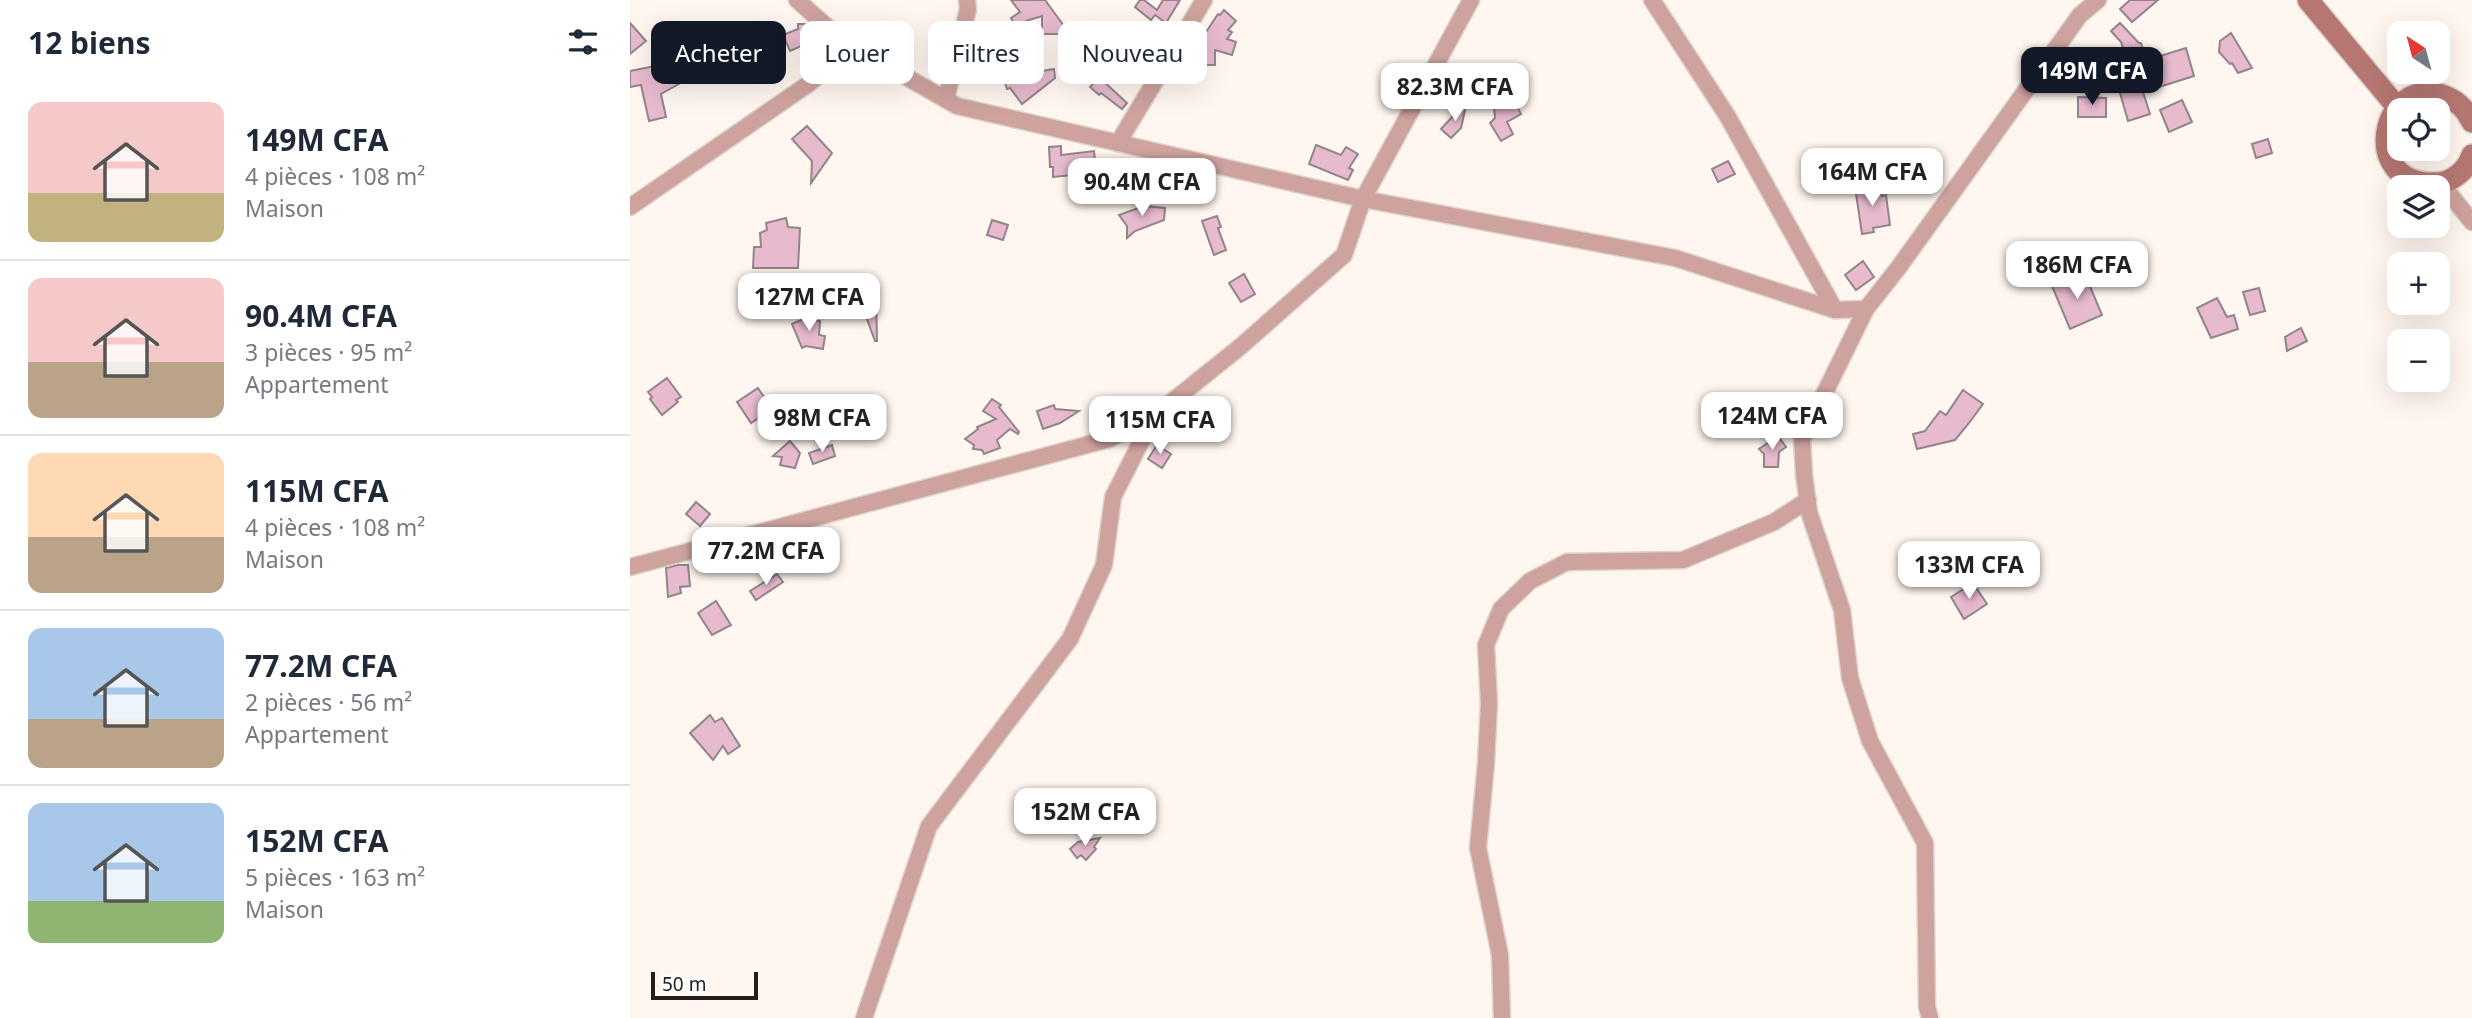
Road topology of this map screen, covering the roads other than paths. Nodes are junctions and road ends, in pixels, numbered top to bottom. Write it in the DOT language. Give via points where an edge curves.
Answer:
graph roads {
  1 [pos="797,0"];
  2 [pos="967,0"];
  3 [pos="1204,0"];
  4 [pos="1471,0"];
  5 [pos="1652,0"];
  6 [pos="2098,0"];
  7 [pos="2309,0"];
  8 [pos="821,21"];
  9 [pos="914,81"];
  10 [pos="808,84"];
  11 [pos="2390,98"];
  12 [pos="2413,98"];
  13 [pos="2449,98"];
  14 [pos="2450,98"];
  15 [pos="946,99"];
  16 [pos="2472,121"];
  17 [pos="2387,128"];
  18 [pos="1118,143"];
  19 [pos="2387,151"];
  20 [pos="2472,155"];
  21 [pos="2391,161"];
  22 [pos="2403,175"];
  23 [pos="2450,179"];
  24 [pos="2450,194"];
  25 [pos="1363,199"];
  26 [pos="630,207"];
  27 [pos="2472,222"];
  28 [pos="1866,309"];
  29 [pos="1835,310"];
  30 [pos="1154,416"];
  31 [pos="1808,500"];
  32 [pos="630,567"];
  33 [pos="864,1018"];
  34 [pos="1502,1018"];
  35 [pos="1930,1018"];
  1 -- 8 [label="street"];
  2 -- 15 [label="street"];
  3 -- 18 [label="street"];
  4 -- 25 [label="street"];
  5 -- 29 [label="street" via="1728,117"];
  6 -- 28 [label="street" via="2080,15"];
  7 -- 11 [label="street"];
  9 -- 15 [label="street"];
  10 -- 26 [label="street"];
  12 -- 13 [label="street" via="2438,94"];
  14 -- 16 [label="street"];
  15 -- 18 [label="street" via="957,106"];
  17 -- 19 [label="street"];
  18 -- 25 [label="street"];
  20 -- 23 [label="street"];
  21 -- 22 [label="street"];
  24 -- 27 [label="street"];
  25 -- 29 [label="street" via="1675,258"];
  25 -- 30 [label="street" via="1344,255"];
  28 -- 29 [label="street"];
  28 -- 31 [label="street" via="1802,439"];
  30 -- 32 [label="street" via="1109,439"];
  30 -- 33 [label="street" via="1114,498 1104,565 1070,639 929,826"];
  31 -- 34 [label="street" via="1774,522 1683,560 1567,562 1530,582 1500,609 1486,645 1489,703 1478,848 1500,955"];
  31 -- 35 [label="street" via="1842,610 1850,678 1870,741 1925,842"];
}
